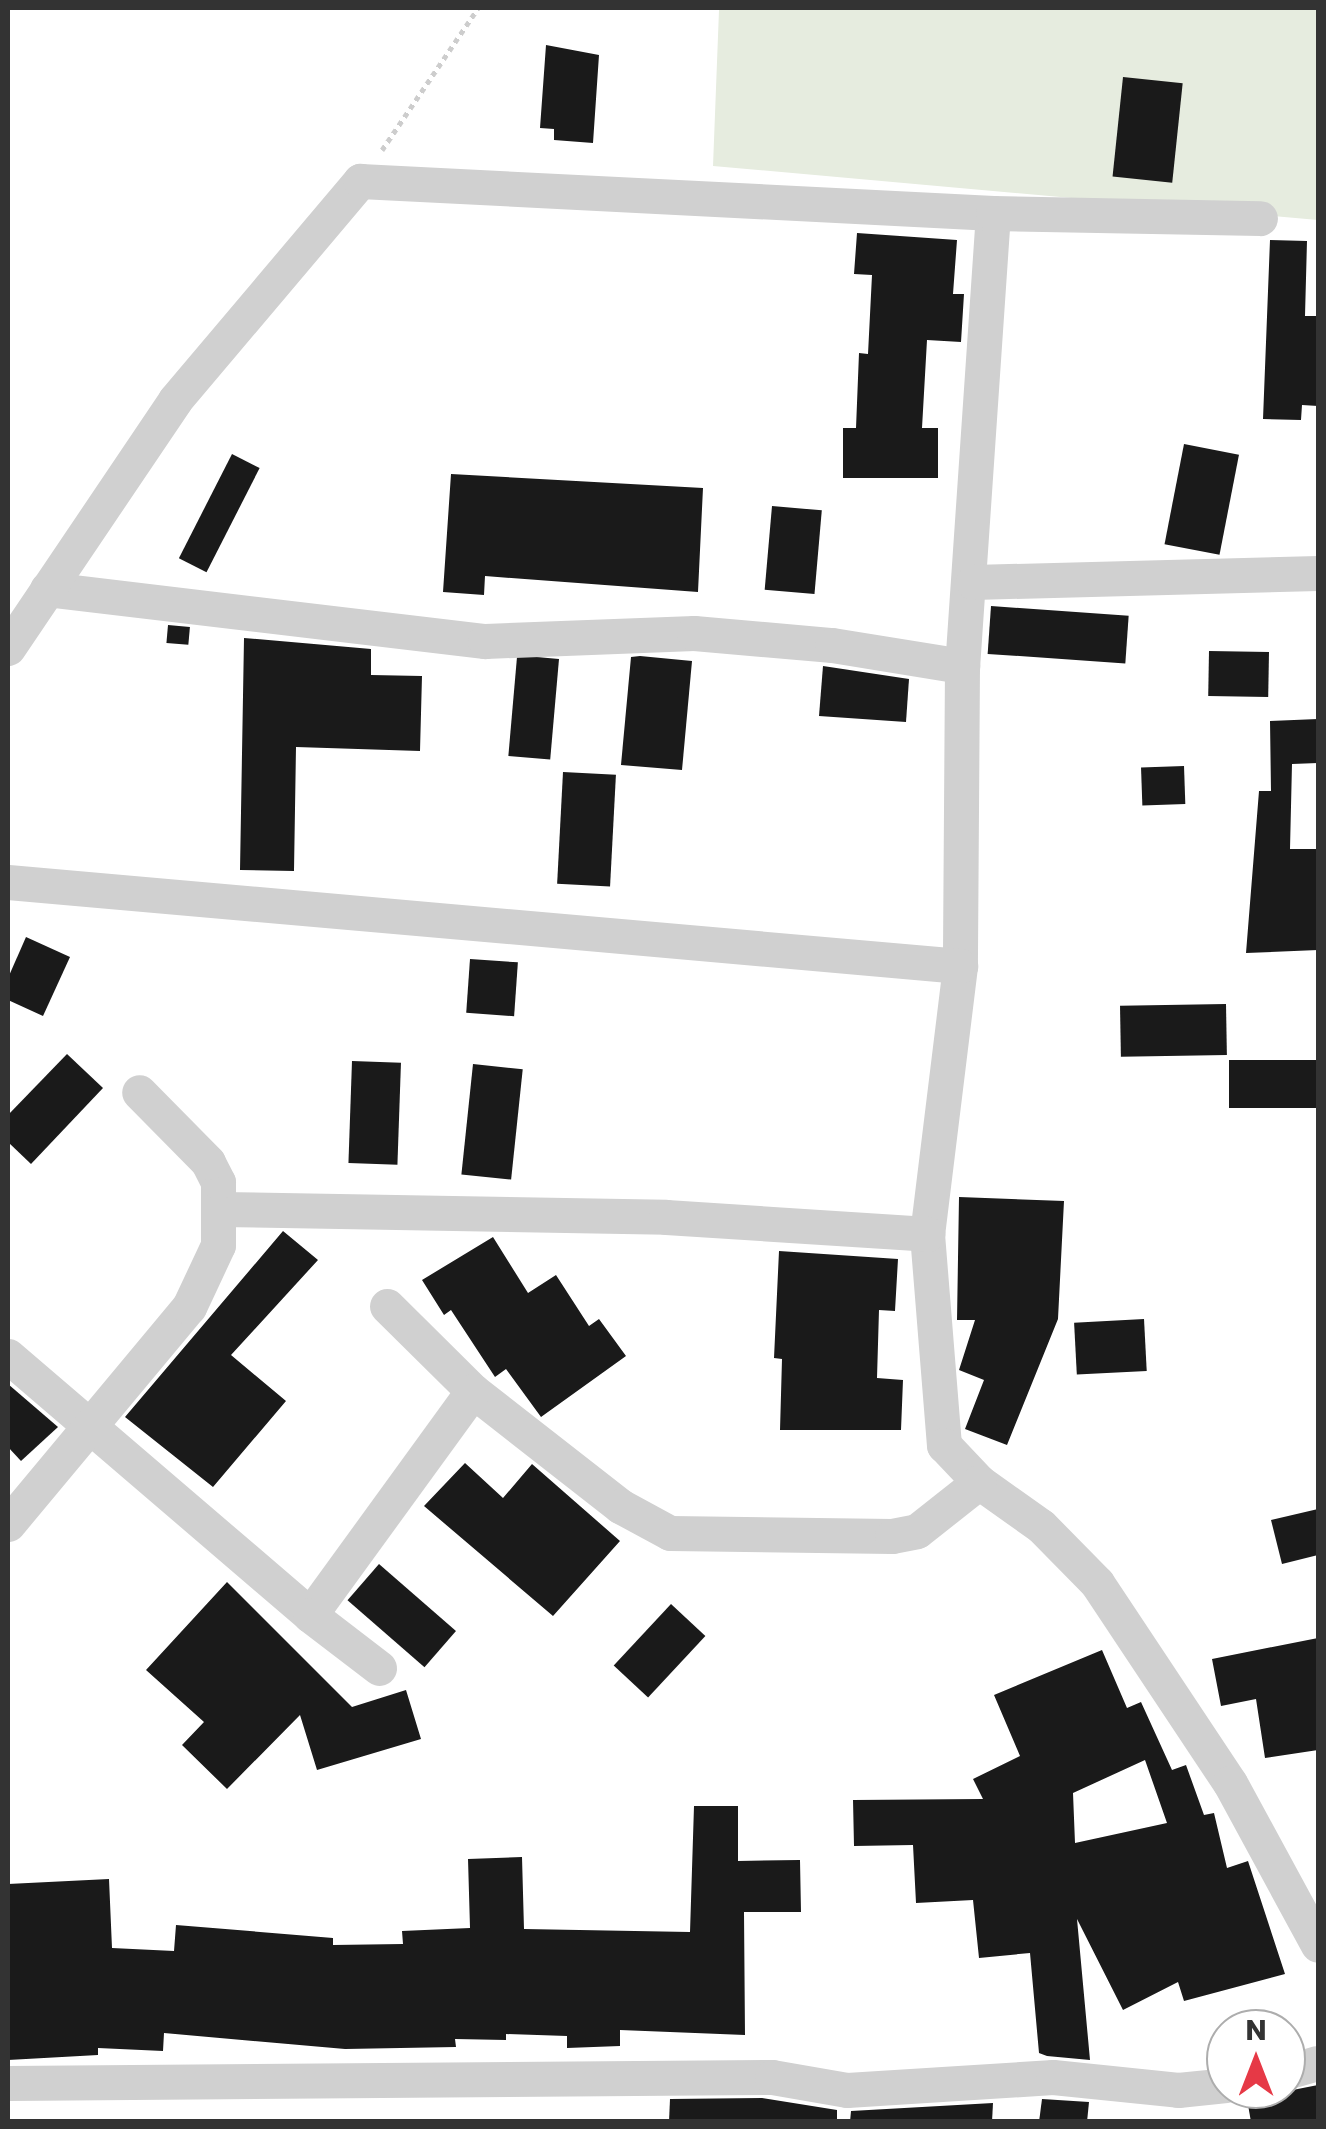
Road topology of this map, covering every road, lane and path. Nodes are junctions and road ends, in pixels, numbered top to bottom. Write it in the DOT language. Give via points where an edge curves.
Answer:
graph roads {
  1 [pos="478,8"];
  2 [pos="360,181"];
  3 [pos="994,212"];
  4 [pos="1260,218"];
  5 [pos="1318,573"];
  6 [pos="973,582"];
  7 [pos="47,589"];
  8 [pos="8,648"];
  9 [pos="962,666"];
  10 [pos="8,882"];
  11 [pos="960,966"];
  12 [pos="139,1092"];
  13 [pos="220,1210"];
  14 [pos="927,1234"];
  15 [pos="387,1306"];
  16 [pos="8,1356"];
  17 [pos="473,1391"];
  18 [pos="86,1427"];
  19 [pos="980,1482"];
  20 [pos="8,1524"];
  21 [pos="310,1615"];
  22 [pos="379,1668"];
  23 [pos="1318,1945"];
  24 [pos="8,2082"];
  25 [pos="1206,2086"];
  1 -- 2 [label="path"];
  2 -- 3 [label="street"];
  2 -- 7 [label="street" via="174,400"];
  3 -- 4 [label="street"];
  3 -- 6 [label="street"];
  5 -- 6 [label="street"];
  6 -- 9 [label="street"];
  7 -- 8 [label="street"];
  7 -- 9 [label="street" via="485,641 694,633"];
  9 -- 11 [label="street"];
  10 -- 11 [label="street"];
  11 -- 14 [label="street"];
  12 -- 13 [label="street" via="208,1162"];
  13 -- 14 [label="street" via="646,1216"];
  13 -- 18 [label="street" via="218,1246 189,1308"];
  14 -- 19 [label="street" via="944,1445"];
  15 -- 17 [label="street"];
  16 -- 18 [label="street"];
  17 -- 19 [label="street" via="620,1506 670,1533 892,1536 917,1531"];
  17 -- 21 [label="street"];
  18 -- 20 [label="street"];
  18 -- 21 [label="street"];
  19 -- 23 [label="street" via="1041,1526 1097,1583 1230,1783"];
  21 -- 22 [label="street"];
  24 -- 25 [label="street" via="772,2077 847,2090 1053,2077 1178,2090"];
}
